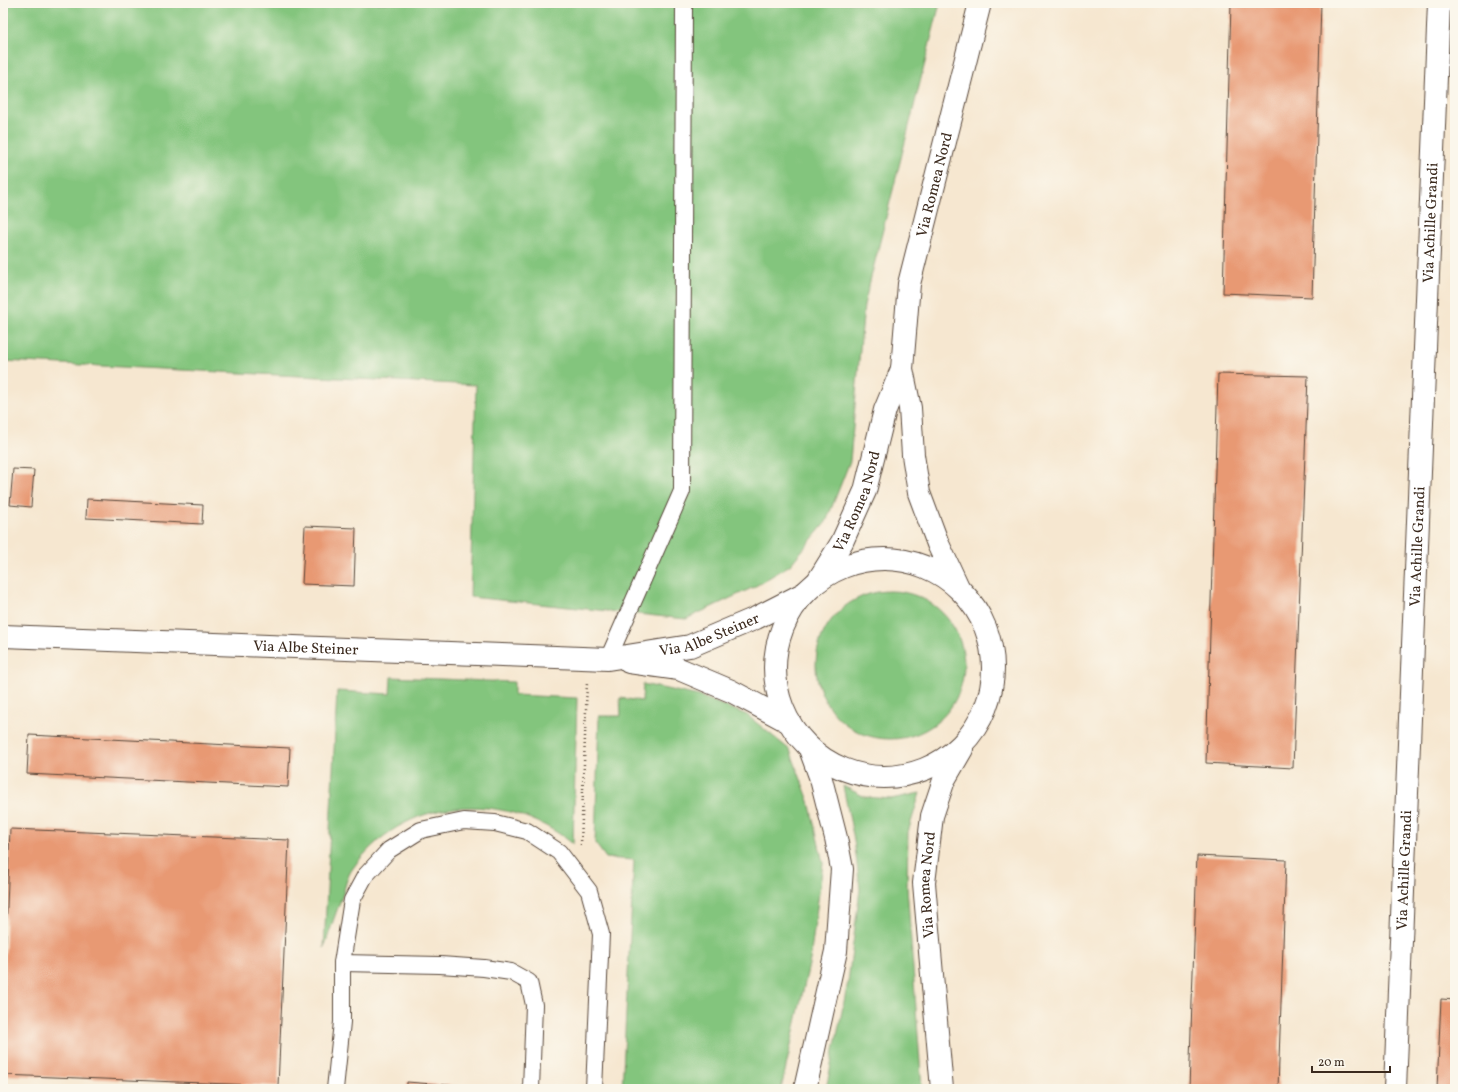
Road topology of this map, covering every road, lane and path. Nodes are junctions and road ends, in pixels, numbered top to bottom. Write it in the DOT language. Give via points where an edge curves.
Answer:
graph roads {
  1 [pos="684,3"];
  2 [pos="980,3"];
  3 [pos="1439,3"];
  4 [pos="902,369"];
  5 [pos="811,588"];
  6 [pos="959,589"];
  7 [pos="3,636"];
  8 [pos="598,659"];
  9 [pos="789,722"];
  10 [pos="969,738"];
  11 [pos="810,749"];
  12 [pos="571,868"];
  13 [pos="342,963"];
  14 [pos="942,1085"];
  15 [pos="335,1089"];
  16 [pos="531,1089"];
  17 [pos="594,1089"];
  18 [pos="805,1089"];
  19 [pos="1395,1089"];
  1 -- 8 [label="lane" via="682,491"];
  2 -- 4 [label="main road, Via Romea Nord" via="909,284"];
  3 -- 19 [label="main road, Via Achille Grandi"];
  4 -- 5 [label="main road, Via Romea Nord" via="885,410 865,491 842,542"];
  4 -- 6 [label="main road, Via Romea Nord" via="910,408 919,494"];
  5 -- 6 [label="main road, Via Albe Steiner" via="843,567 873,560 904,561 933,571"];
  5 -- 8 [label="main road, Via Albe Steiner" via="756,618 690,646"];
  5 -- 9 [label="main road, Via Romea Nord" via="788,615 778,641 774,669 778,696"];
  6 -- 10 [label="main road, Via Romea Nord" via="979,614 991,645 993,678 986,710"];
  7 -- 8 [label="main road, Via Albe Steiner"];
  8 -- 9 [label="main road, Via Albe Steiner" via="679,670 731,691"];
  8 -- 12 [label="path" via="581,856"];
  9 -- 11 [label="main road, Via Romea Nord" via="798,737"];
  10 -- 11 [label="main road" via="942,761 909,775 874,778 840,768"];
  10 -- 14 [label="main road, Via Romea Nord" via="944,780 932,816 924,883"];
  11 -- 18 [label="main road" via="821,779 842,869 836,951"];
  12 -- 13 [label="lane" via="559,852 527,831 495,823 464,821 421,830 389,850 365,876 352,900"];
  12 -- 17 [label="lane" via="589,891 601,934"];
  13 -- 15 [label="lane" via="342,1022"];
  13 -- 16 [label="lane" via="484,968 511,972 529,982 534,1005"];
}
